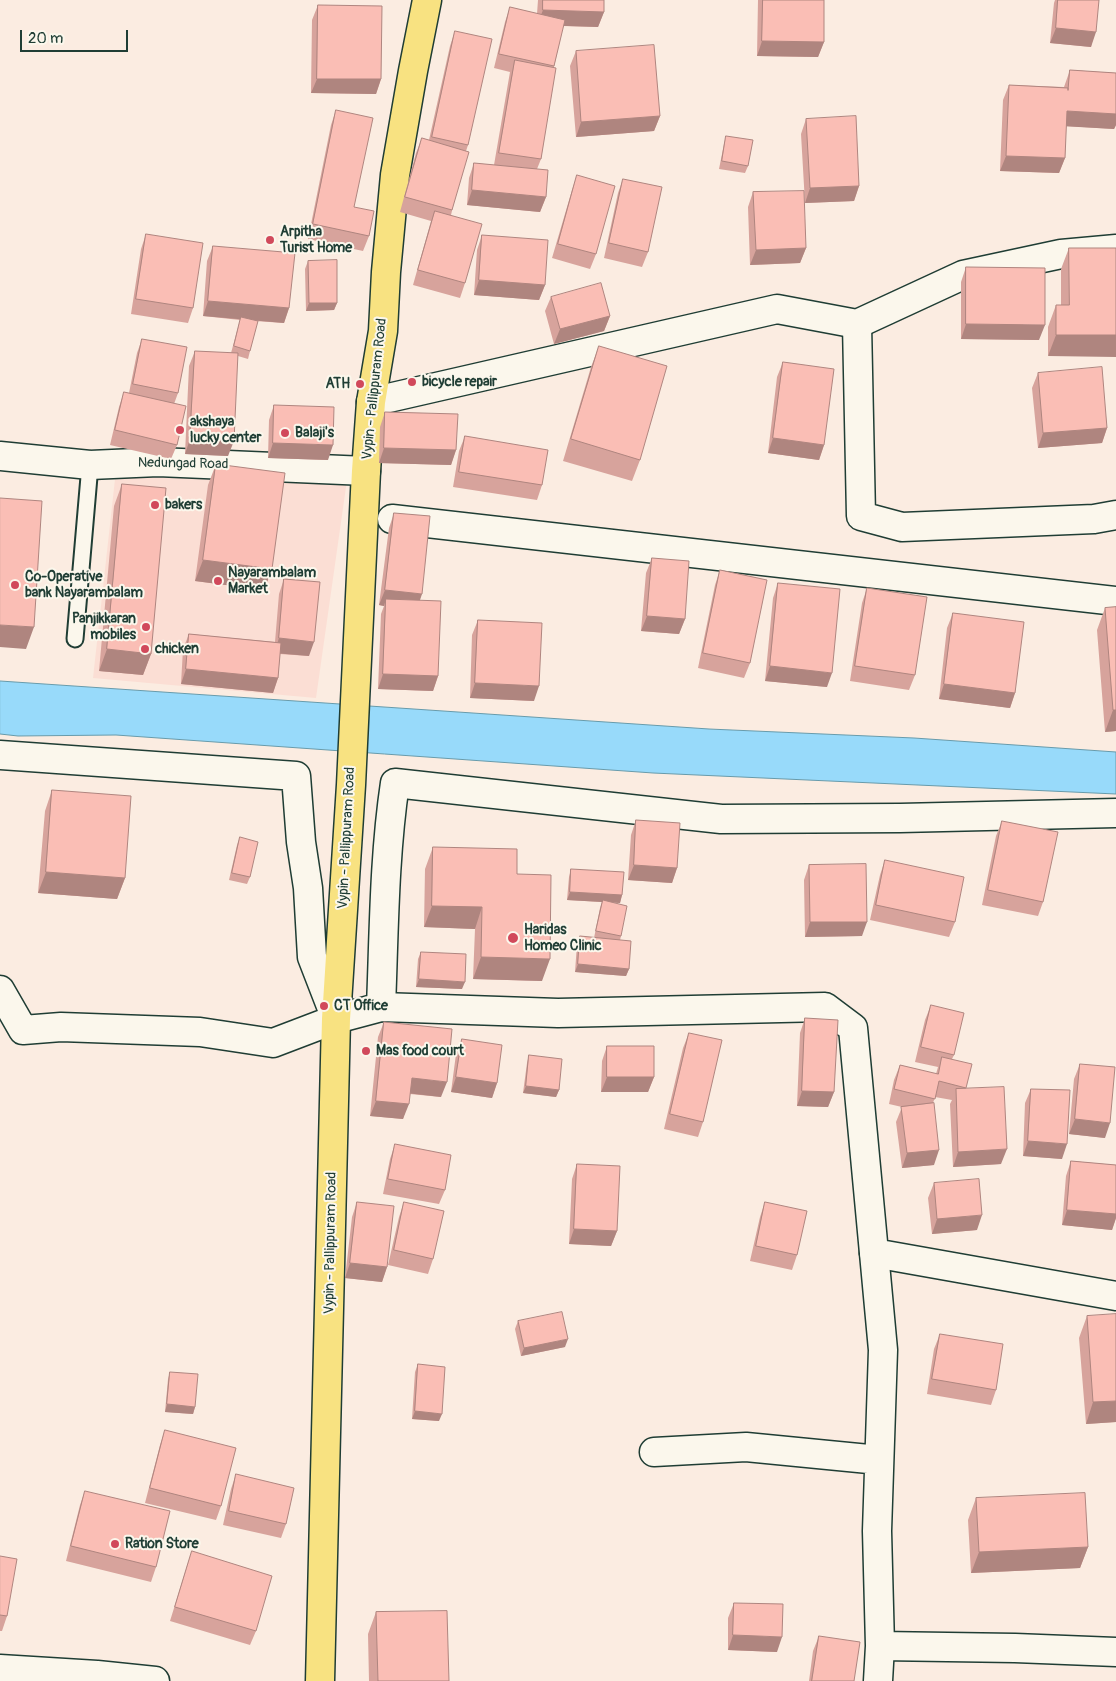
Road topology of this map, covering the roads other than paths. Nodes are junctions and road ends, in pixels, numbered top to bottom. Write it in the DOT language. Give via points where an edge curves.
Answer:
graph roads {
  1 [pos="427,0"];
  2 [pos="1116,249"];
  3 [pos="857,324"];
  4 [pos="371,402"];
  5 [pos="0,456"];
  6 [pos="90,465"];
  7 [pos="366,471"];
  8 [pos="1116,516"];
  9 [pos="392,519"];
  10 [pos="1116,602"];
  11 [pos="75,639"];
  12 [pos="0,754"];
  13 [pos="1116,813"];
  14 [pos="0,990"];
  15 [pos="381,1007"];
  16 [pos="336,1019"];
  17 [pos="874,1253"];
  18 [pos="1116,1296"];
  19 [pos="654,1452"];
  20 [pos="879,1460"];
  21 [pos="880,1646"];
  22 [pos="1116,1652"];
  23 [pos="0,1669"];
  24 [pos="155,1681"];
  25 [pos="320,1681"];
  26 [pos="878,1681"];
  1 -- 4 [label="main road, Vypin - Pallippuram Road" via="395,175 383,331"];
  2 -- 3 [label="street" via="1062,254 963,275"];
  3 -- 4 [label="street" via="777,310"];
  3 -- 8 [label="street" via="861,516 902,527"];
  4 -- 7 [label="main road, Vypin - Pallippuram Road"];
  5 -- 6 [label="street, Nedungad Road"];
  6 -- 7 [label="street, Nedungad Road" via="158,462"];
  6 -- 11 [label="lane"];
  7 -- 16 [label="main road, Vypin - Pallippuram Road"];
  9 -- 10 [label="street"];
  12 -- 16 [label="street" via="296,776 312,957"];
  13 -- 15 [label="street" via="721,819 395,782 387,864"];
  14 -- 16 [label="street" via="23,1030 61,1027 190,1032 272,1043"];
  15 -- 16 [label="street"];
  15 -- 17 [label="street" via="558,1013 825,1007 853,1028"];
  16 -- 25 [label="main road, Vypin - Pallippuram Road"];
  17 -- 18 [label="street"];
  17 -- 20 [label="street" via="883,1350"];
  19 -- 20 [label="street" via="746,1448"];
  20 -- 21 [label="street"];
  21 -- 22 [label="street"];
  21 -- 26 [label="street"];
  23 -- 24 [label="street"];
}
